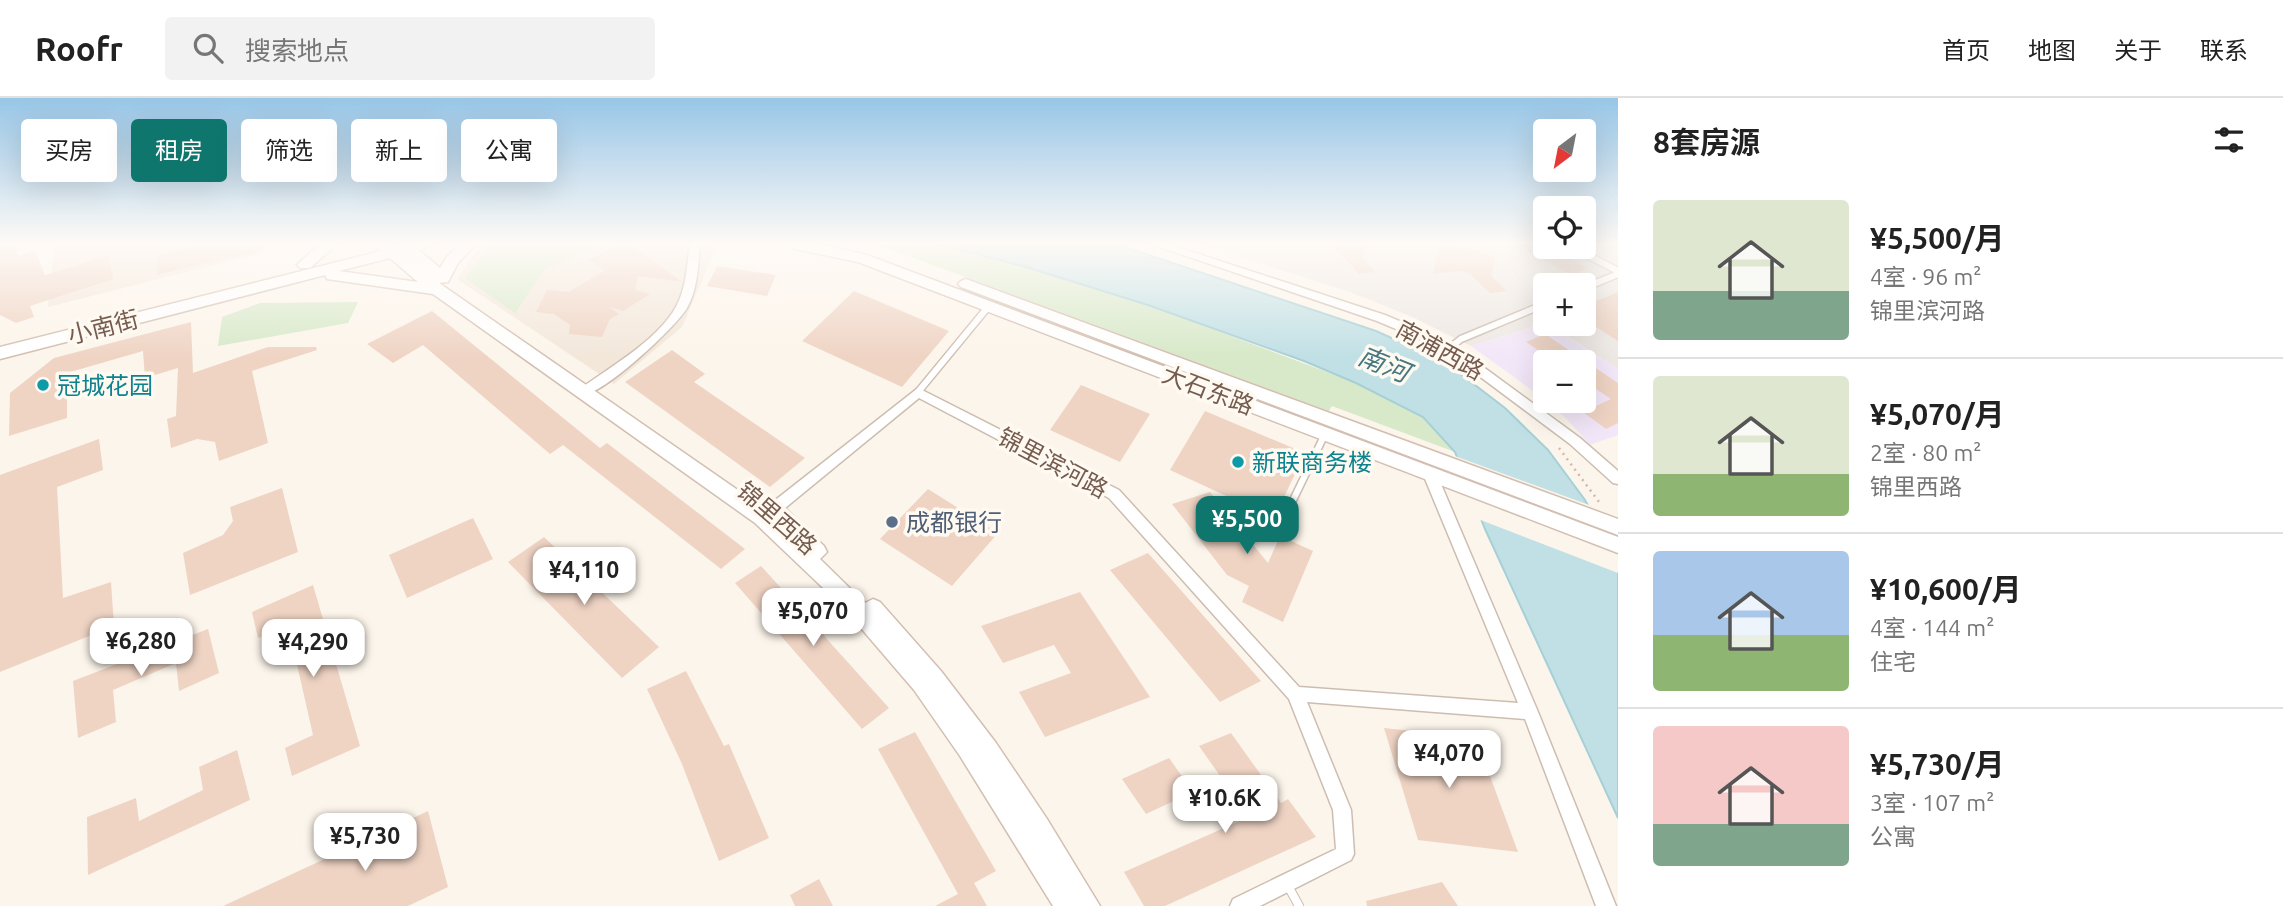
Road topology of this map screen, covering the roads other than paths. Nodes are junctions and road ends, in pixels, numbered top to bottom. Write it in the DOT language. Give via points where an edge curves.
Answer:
graph roads {
  1 [pos="258,282"];
  2 [pos="265,282"];
  3 [pos="414,282"];
  4 [pos="437,282"];
  5 [pos="690,282"];
  6 [pos="923,282"];
  7 [pos="952,282"];
  8 [pos="1271,282"];
  9 [pos="440,284"];
  10 [pos="988,307"];
  11 [pos="1533,309"];
  12 [pos="0,342"];
  13 [pos="1447,350"];
  14 [pos="0,353"];
  15 [pos="589,388"];
  16 [pos="918,392"];
  17 [pos="1325,434"];
  18 [pos="1437,468"];
  19 [pos="1618,479"];
  20 [pos="774,509"];
  21 [pos="1282,523"];
  22 [pos="1618,527"];
  23 [pos="1618,545"];
  24 [pos="1295,694"];
  25 [pos="1530,712"];
  26 [pos="1286,883"];
  27 [pos="1068,906"];
  28 [pos="1087,906"];
  29 [pos="1240,906"];
  30 [pos="1299,906"];
  31 [pos="1606,906"];
  1 -- 12 [label="main road, 小南街"];
  2 -- 14 [label="main road, 小南街"];
  3 -- 9 [label="main road"];
  4 -- 9 [label="main road, 锦里西路"];
  5 -- 15 [label="street" via="681,309 657,336"];
  6 -- 10 [label="main road, 大石东路"];
  7 -- 18 [label="main road, 大石东路"];
  8 -- 13 [label="street, 南浦西路" via="1381,318"];
  9 -- 15 [label="main road, 锦里西路"];
  10 -- 16 [label="lane"];
  10 -- 17 [label="main road, 大石东路"];
  11 -- 13 [label="lane" via="1461,339"];
  13 -- 19 [label="street, 南浦西路" via="1575,442"];
  15 -- 20 [label="main road, 锦里西路"];
  15 -- 27 [label="main road, 锦里西路" via="762,517 849,600 922,683"];
  16 -- 20 [label="street"];
  16 -- 24 [label="street, 锦里滨河路" via="1114,494"];
  17 -- 18 [label="main road, 大石东路"];
  17 -- 21 [label="lane"];
  18 -- 22 [label="main road, 大石东路"];
  18 -- 23 [label="main road, 大石东路" via="1456,484"];
  18 -- 25 [label="street"];
  20 -- 28 [label="main road, 锦里西路" via="902,640 954,705 1002,771"];
  24 -- 25 [label="street"];
  24 -- 26 [label="street" via="1342,810 1345,854"];
  25 -- 31 [label="street"];
  26 -- 29 [label="street"];
  26 -- 30 [label="lane"];
}
